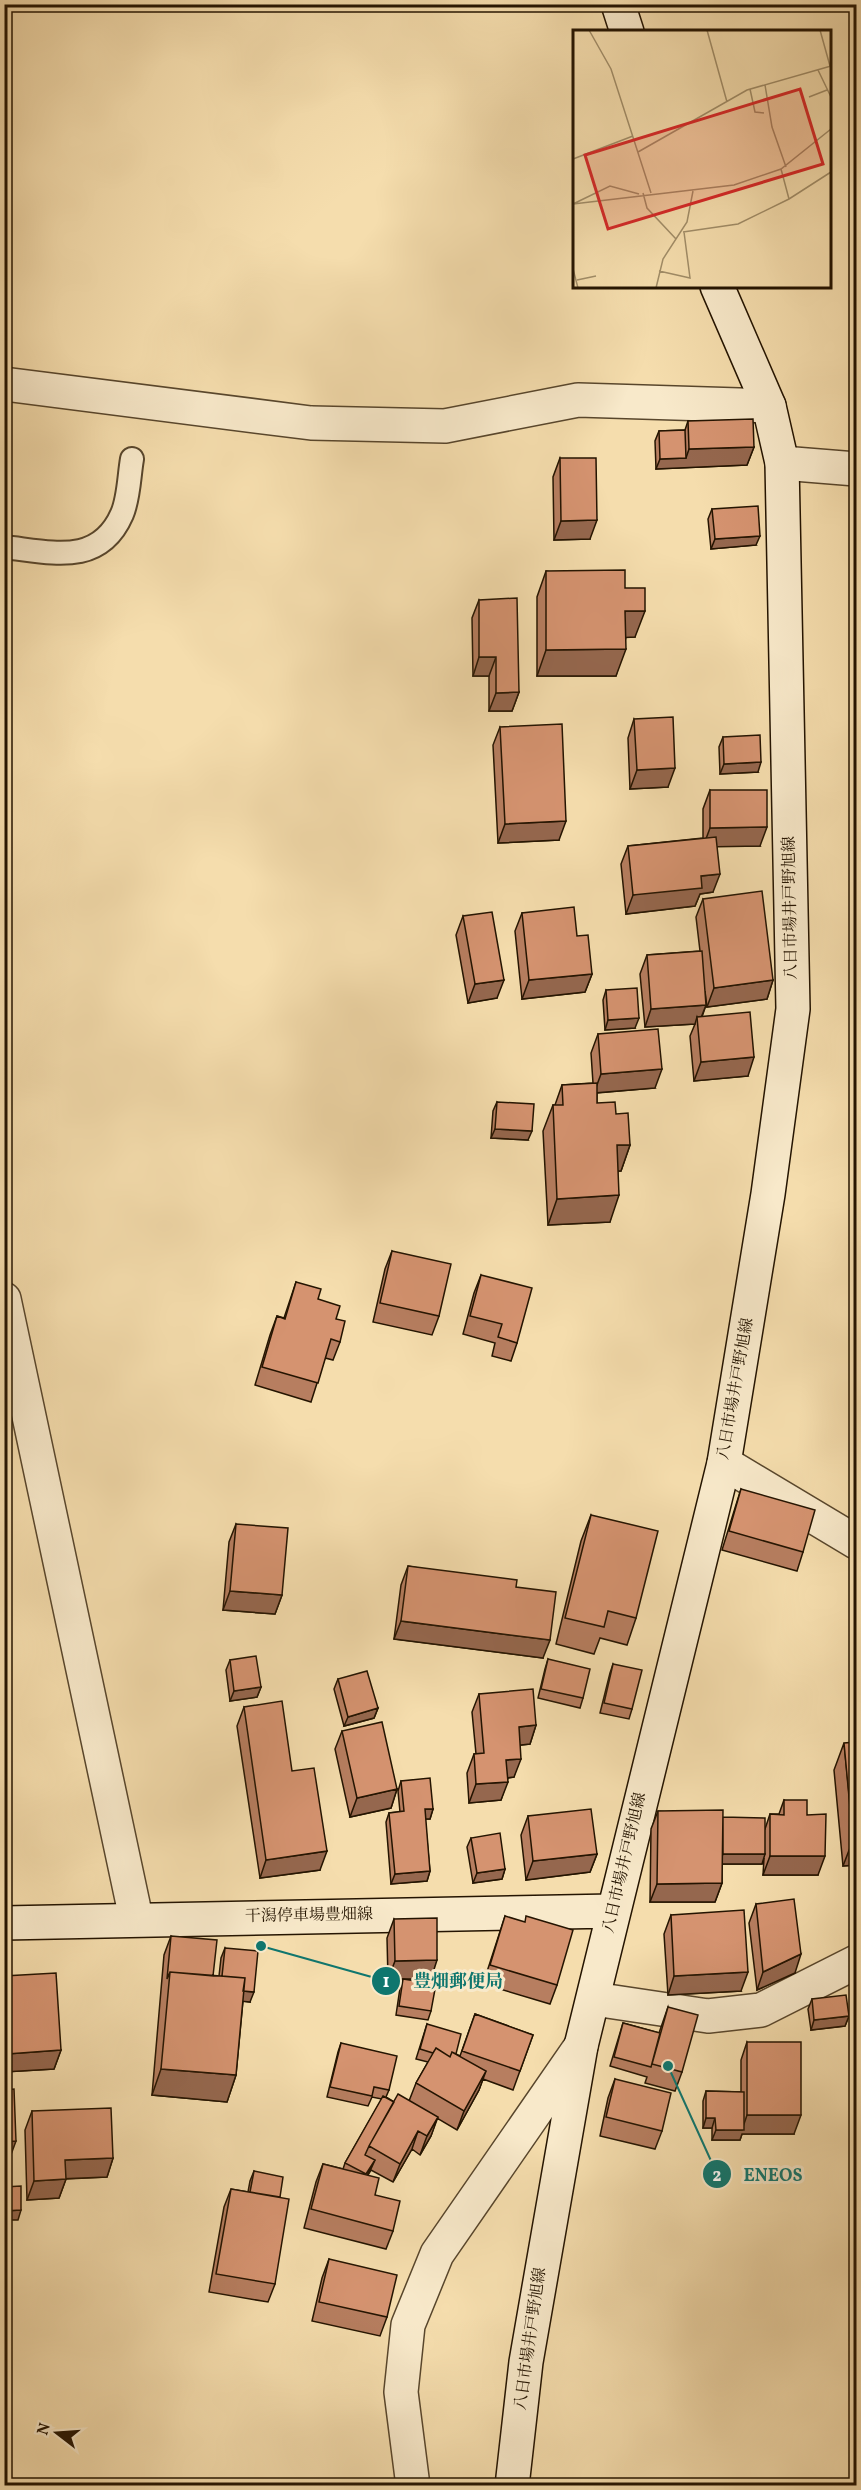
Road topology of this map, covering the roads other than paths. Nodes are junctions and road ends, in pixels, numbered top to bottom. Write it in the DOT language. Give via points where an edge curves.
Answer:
graph roads {
  1 [pos="618,4"];
  2 [pos="626,30"];
  3 [pos="718,288"];
  4 [pos="4,384"];
  5 [pos="769,406"];
  6 [pos="132,459"];
  7 [pos="782,463"];
  8 [pos="856,469"];
  9 [pos="4,547"];
  10 [pos="4,1299"];
  11 [pos="724,1463"];
  12 [pos="856,1542"];
  13 [pos="613,1911"];
  14 [pos="136,1918"];
  15 [pos="4,1923"];
  16 [pos="856,1962"];
  17 [pos="594,1999"];
  18 [pos="581,2046"];
  19 [pos="413,2486"];
  20 [pos="512,2486"];
  1 -- 2 [label="main road"];
  3 -- 5 [label="main road, 八日市場井戸野旭線"];
  4 -- 5 [label="main road" via="311,423 445,426 578,400"];
  5 -- 7 [label="main road, 八日市場井戸野旭線"];
  6 -- 9 [label="lane" via="123,512 110,536 91,550 57,553"];
  7 -- 8 [label="main road"];
  7 -- 11 [label="main road, 八日市場井戸野旭線" via="793,1009 768,1194"];
  10 -- 14 [label="main road"];
  11 -- 12 [label="main road"];
  11 -- 13 [label="main road, 八日市場井戸野旭線"];
  13 -- 14 [label="main road, 干潟停車場豊畑線"];
  13 -- 17 [label="main road, 八日市場井戸野旭線"];
  14 -- 15 [label="main road, 干潟停車場豊畑線"];
  16 -- 17 [label="main road" via="761,2010 708,2016"];
  17 -- 18 [label="main road, 八日市場井戸野旭線"];
  18 -- 19 [label="main road" via="437,2254 408,2325 400,2392"];
  18 -- 20 [label="main road, 八日市場井戸野旭線" via="526,2362"];
}
